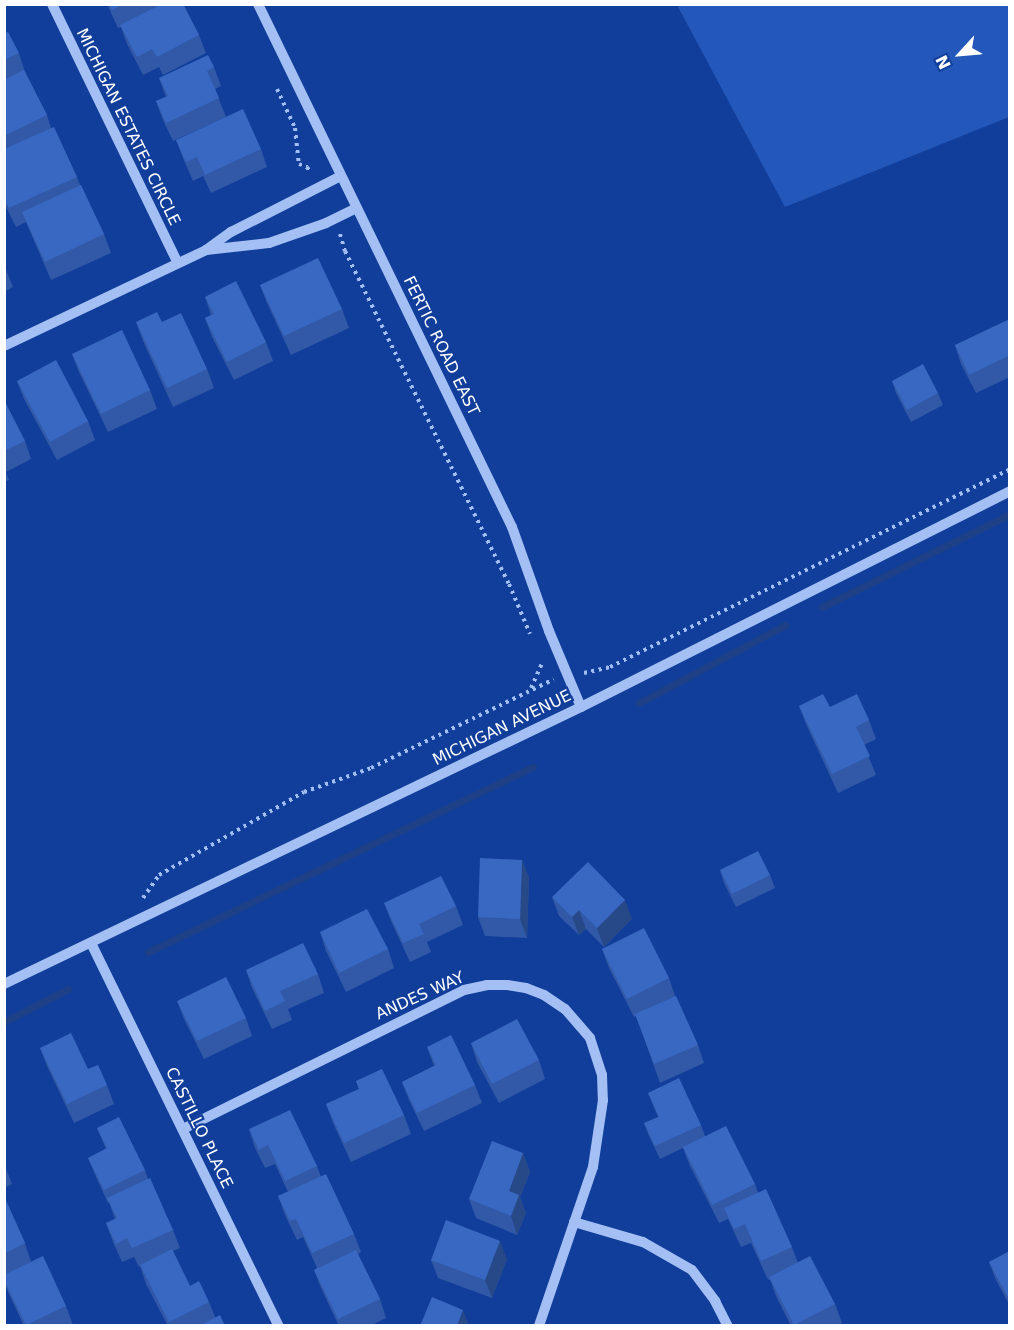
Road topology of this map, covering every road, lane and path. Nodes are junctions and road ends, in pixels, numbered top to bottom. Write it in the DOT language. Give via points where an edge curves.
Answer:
graph roads {
  1 [pos="52,4"];
  2 [pos="258,4"];
  3 [pos="277,89"];
  4 [pos="341,176"];
  5 [pos="320,186"];
  6 [pos="357,208"];
  7 [pos="334,219"];
  8 [pos="206,250"];
  9 [pos="177,262"];
  10 [pos="4,346"];
  11 [pos="1010,469"];
  12 [pos="1010,491"];
  13 [pos="535,644"];
  14 [pos="539,654"];
  15 [pos="568,677"];
  16 [pos="531,689"];
  17 [pos="581,707"];
  18 [pos="136,901"];
  19 [pos="91,943"];
  20 [pos="4,984"];
  21 [pos="183,1129"];
  22 [pos="574,1222"];
  23 [pos="279,1326"];
  24 [pos="538,1326"];
  25 [pos="728,1326"];
  1 -- 9 [label="street, MICHIGAN ESTATES CIRCLE"];
  2 -- 4 [label="street, FERTIC ROAD EAST"];
  3 -- 5 [label="path" via="295,128 299,164 307,167"];
  4 -- 5 [label="street"];
  4 -- 6 [label="street, FERTIC ROAD EAST"];
  5 -- 8 [label="street" via="231,232"];
  6 -- 7 [label="street"];
  6 -- 15 [label="street, FERTIC ROAD EAST" via="512,527"];
  7 -- 8 [label="street" via="269,243"];
  7 -- 13 [label="path" via="345,251"];
  8 -- 9 [label="street"];
  9 -- 10 [label="street"];
  11 -- 15 [label="path" via="610,667"];
  12 -- 17 [label="street, MICHIGAN AVENUE"];
  14 -- 16 [label="path" via="543,664"];
  15 -- 16 [label="path"];
  15 -- 17 [label="street, FERTIC ROAD EAST"];
  16 -- 18 [label="path" via="371,768 304,792 159,875 143,898"];
  17 -- 19 [label="street, MICHIGAN AVENUE"];
  19 -- 20 [label="street, MICHIGAN AVENUE"];
  19 -- 21 [label="street, CASTILLO PLACE"];
  21 -- 22 [label="street, ANDES WAY" via="464,990 486,985 526,988 544,995 580,1025 590,1038 602,1075 603,1100 594,1167"];
  21 -- 23 [label="street, CASTILLO PLACE"];
  22 -- 24 [label="street, ANDES WAY"];
  22 -- 25 [label="street" via="643,1242 692,1270 715,1300"];
}
